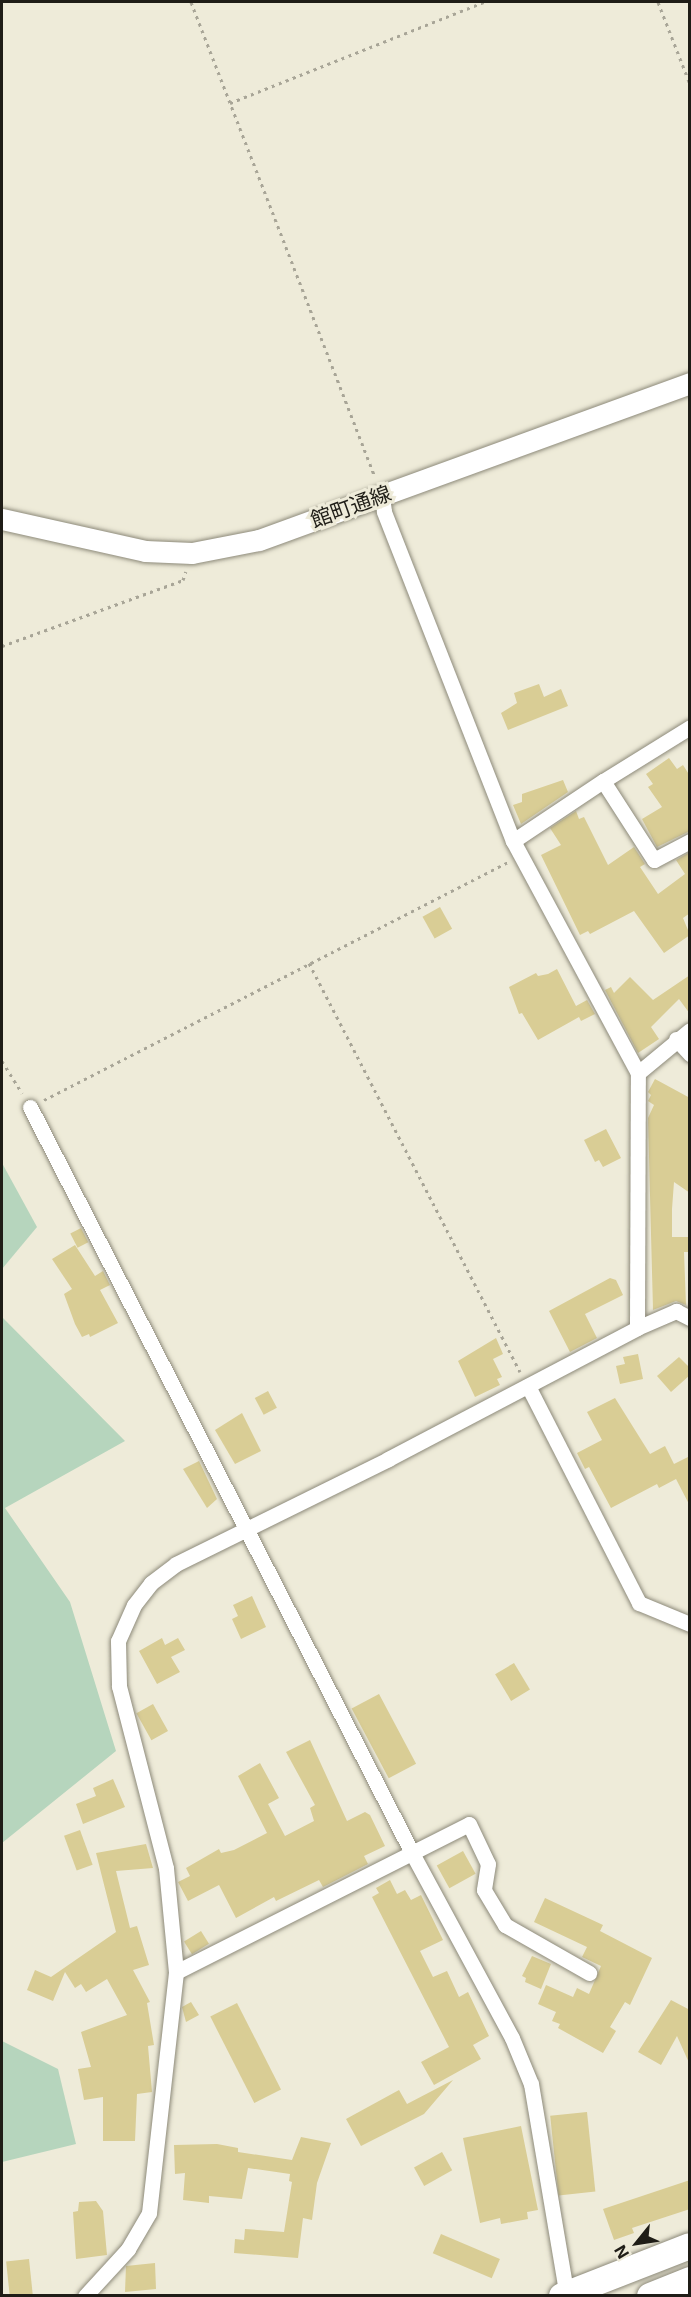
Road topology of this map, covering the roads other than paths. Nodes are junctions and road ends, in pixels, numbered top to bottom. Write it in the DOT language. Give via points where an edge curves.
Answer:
graph roads {
  1 [pos="690,382"];
  2 [pos="382,496"];
  3 [pos="2,519"];
  4 [pos="690,727"];
  5 [pos="603,782"];
  6 [pos="513,841"];
  7 [pos="690,841"];
  8 [pos="690,1030"];
  9 [pos="676,1039"];
  10 [pos="690,1054"];
  11 [pos="638,1072"];
  12 [pos="30,1107"];
  13 [pos="690,1317"];
  14 [pos="637,1328"];
  15 [pos="528,1386"];
  16 [pos="250,1530"];
  17 [pos="690,1624"];
  18 [pos="412,1853"];
  19 [pos="177,1972"];
  20 [pos="589,1973"];
  21 [pos="690,2246"];
  22 [pos="690,2280"];
  23 [pos="85,2295"];
  24 [pos="565,2295"];
  25 [pos="650,2295"];
  1 -- 2 [label="main road, 館町通線"];
  2 -- 3 [label="main road, 館町通線" via="259,540 192,553 145,551"];
  2 -- 6 [label="street" via="384,511"];
  4 -- 5 [label="street"];
  5 -- 6 [label="street"];
  5 -- 7 [label="street" via="654,860"];
  6 -- 11 [label="street"];
  8 -- 9 [label="street"];
  9 -- 10 [label="street"];
  9 -- 11 [label="street"];
  11 -- 14 [label="street"];
  12 -- 16 [label="street"];
  13 -- 14 [label="street" via="676,1311"];
  14 -- 15 [label="street"];
  15 -- 16 [label="street"];
  15 -- 17 [label="street" via="639,1604"];
  16 -- 18 [label="street"];
  16 -- 19 [label="street" via="176,1564 151,1583 134,1605 118,1641 119,1686 166,1868"];
  18 -- 19 [label="street"];
  18 -- 20 [label="street" via="469,1824 488,1864 484,1890 506,1924"];
  18 -- 24 [label="street" via="512,2038 531,2084"];
  19 -- 23 [label="street" via="149,2213 128,2248"];
  21 -- 24 [label="highway"];
  22 -- 25 [label="highway"];
}
